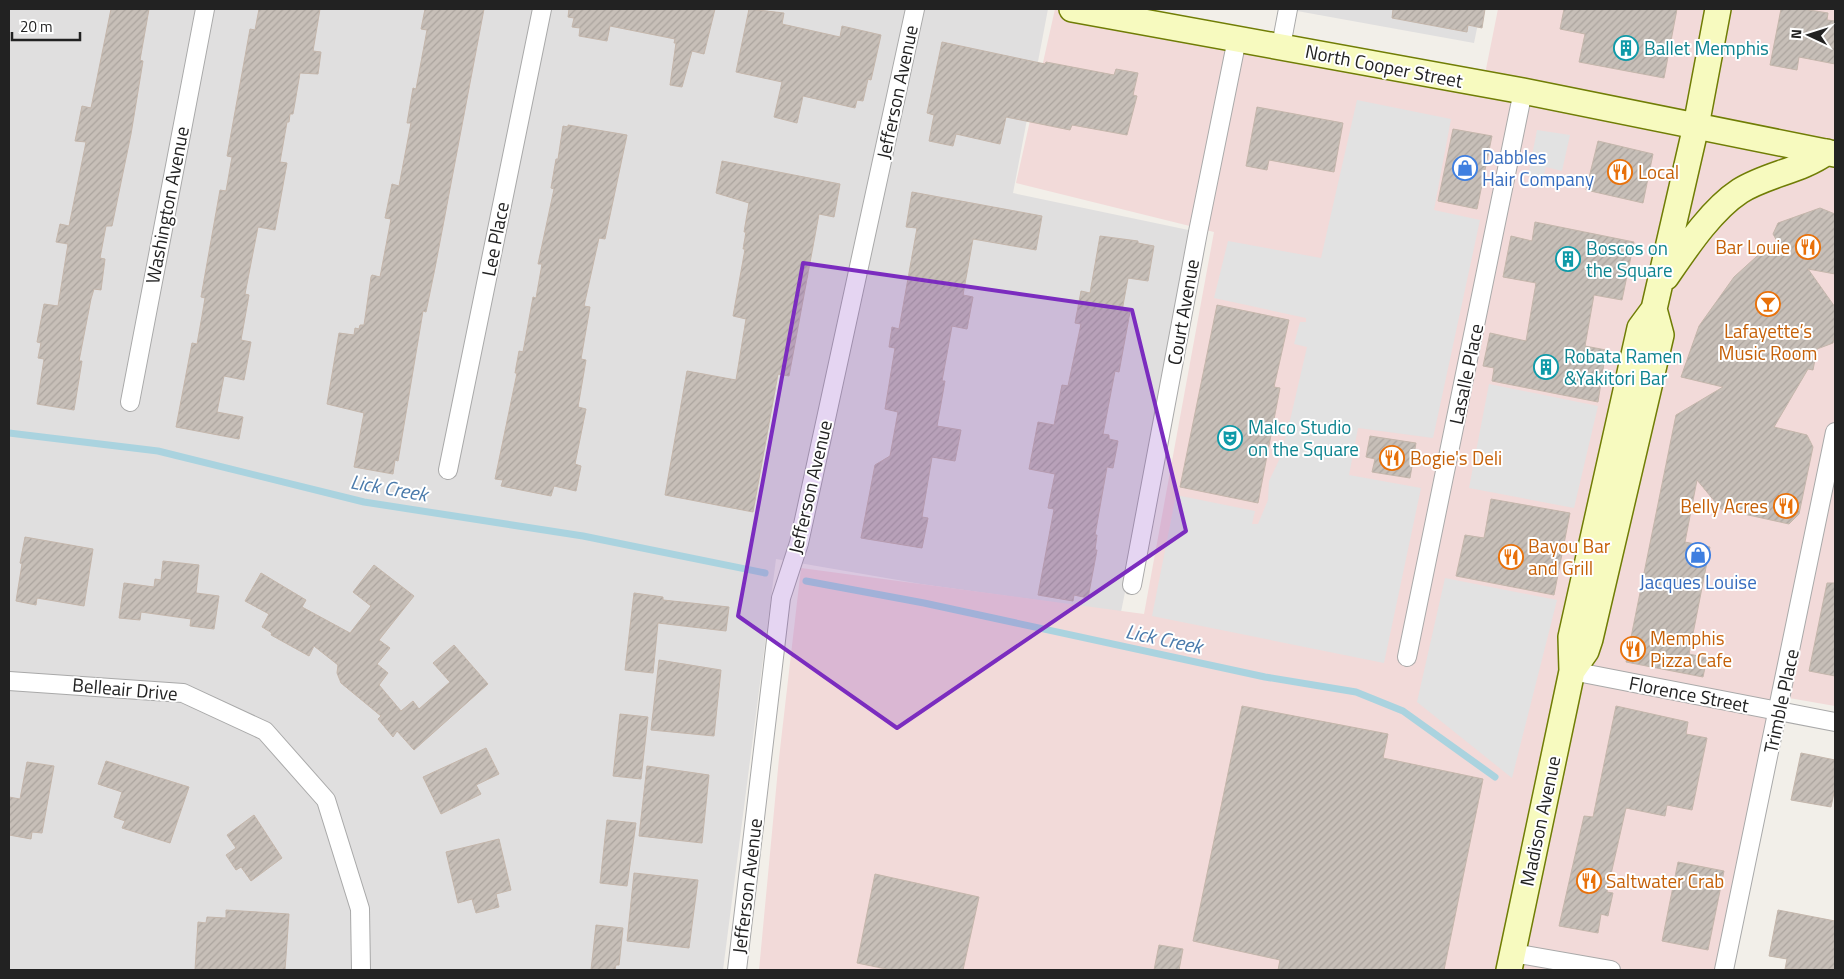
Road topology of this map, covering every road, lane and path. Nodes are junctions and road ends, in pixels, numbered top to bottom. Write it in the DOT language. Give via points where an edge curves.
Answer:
graph roads {
  1 [pos="205,9"];
  2 [pos="542,9"];
  3 [pos="915,9"];
  4 [pos="1072,9"];
  5 [pos="1288,9"];
  6 [pos="1718,9"];
  7 [pos="1237,39"];
  8 [pos="1281,46"];
  9 [pos="1523,91"];
  10 [pos="1696,126"];
  11 [pos="1831,153"];
  12 [pos="1656,298"];
  13 [pos="130,402"];
  14 [pos="1835,432"];
  15 [pos="448,470"];
  16 [pos="1132,585"];
  17 [pos="1407,657"];
  18 [pos="1572,671"];
  19 [pos="9,681"];
  20 [pos="1779,712"];
  21 [pos="1835,722"];
  22 [pos="1511,961"];
  23 [pos="361,970"];
  24 [pos="737,970"];
  25 [pos="1611,970"];
  26 [pos="1724,970"];
  1 -- 13 [label="street, Washington Avenue"];
  2 -- 15 [label="street, Lee Place"];
  3 -- 24 [label="street, Jefferson Avenue" via="799,543 781,598"];
  4 -- 7 [label="street, North Cooper Street"];
  5 -- 8 [label="street"];
  6 -- 10 [label="street, Madison Avenue"];
  7 -- 8 [label="street, North Cooper Street"];
  7 -- 16 [label="street, Court Avenue"];
  8 -- 9 [label="street, North Cooper Street"];
  9 -- 10 [label="street, North Cooper Street"];
  9 -- 17 [label="street, Lasalle Place"];
  10 -- 11 [label="street, North Cooper Street"];
  10 -- 12 [label="street, Madison Avenue"];
  11 -- 12 [label="street" via="1740,191 1705,223"];
  12 -- 18 [label="street, Madison Avenue" via="1661,335 1590,640"];
  14 -- 20 [label="street, Trimble Place"];
  18 -- 20 [label="street, Florence Street"];
  18 -- 22 [label="street, Madison Avenue"];
  19 -- 23 [label="street, Belleair Drive" via="183,693 265,731 326,800 360,909"];
  20 -- 21 [label="street, Florence Street"];
  20 -- 26 [label="street, Trimble Place"];
  22 -- 25 [label="street"];
}
